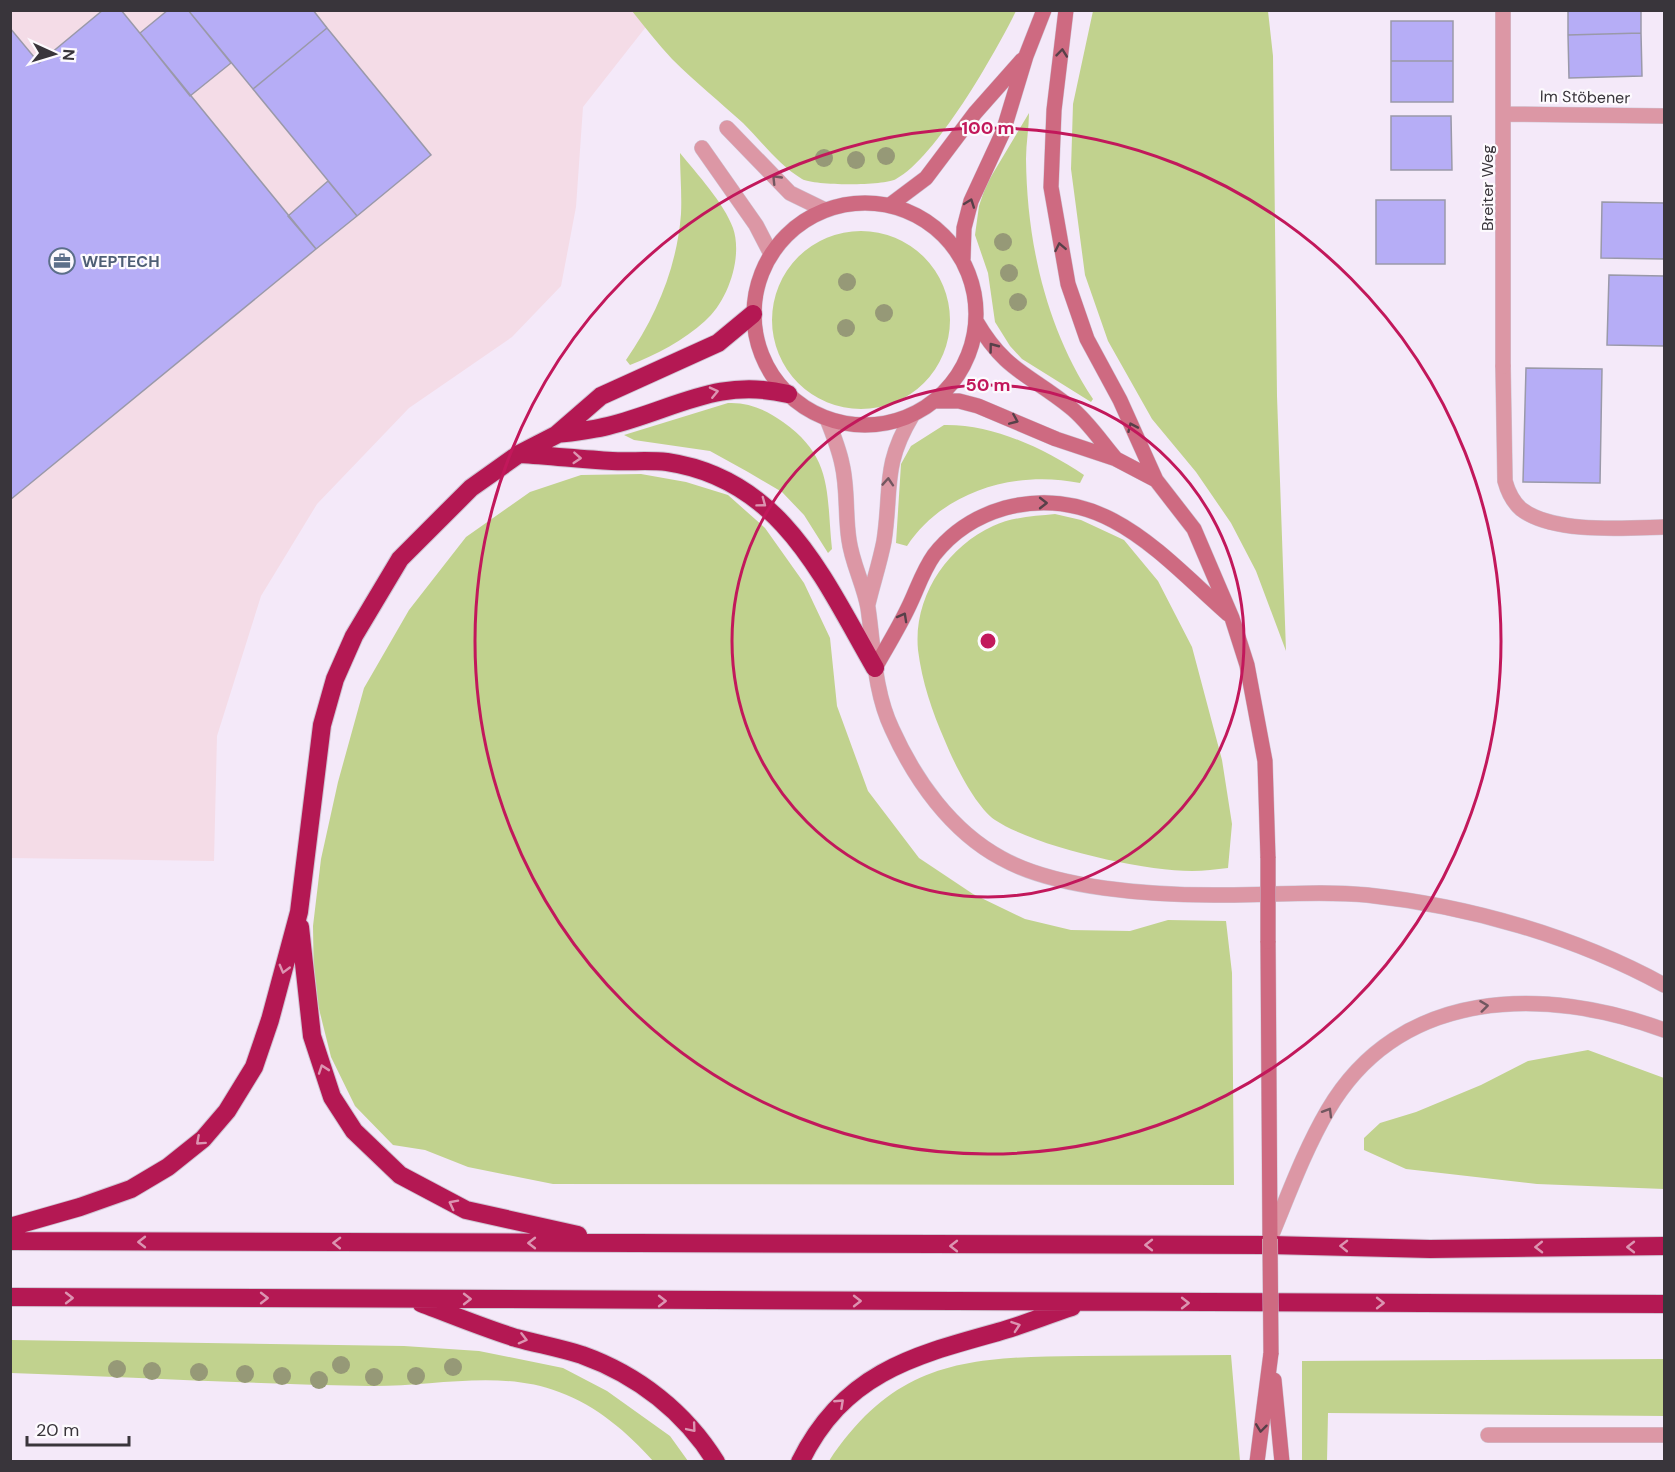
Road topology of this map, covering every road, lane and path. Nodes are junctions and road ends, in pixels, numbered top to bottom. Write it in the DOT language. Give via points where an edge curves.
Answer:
graph roads {
  1 [pos="1044,10"];
  2 [pos="1066,10"];
  3 [pos="1503,10"];
  4 [pos="1026,56"];
  5 [pos="1505,114"];
  6 [pos="1665,116"];
  7 [pos="727,128"];
  8 [pos="702,148"];
  9 [pos="890,205"];
  10 [pos="825,210"];
  11 [pos="771,254"];
  12 [pos="963,260"];
  13 [pos="753,314"];
  14 [pos="976,321"];
  15 [pos="788,394"];
  16 [pos="938,401"];
  17 [pos="912,416"];
  18 [pos="827,419"];
  19 [pos="556,435"];
  20 [pos="519,454"];
  21 [pos="1116,459"];
  22 [pos="1156,480"];
  23 [pos="1665,527"];
  24 [pos="867,606"];
  25 [pos="1232,618"];
  26 [pos="875,668"];
  27 [pos="298,912"];
  28 [pos="1665,985"];
  29 [pos="1665,1030"];
  30 [pos="10,1227"];
  31 [pos="1270,1239"];
  32 [pos="10,1241"];
  33 [pos="612,1243"];
  34 [pos="1665,1246"];
  35 [pos="10,1297"];
  36 [pos="408,1299"];
  37 [pos="1085,1303"];
  38 [pos="1665,1304"];
  39 [pos="1271,1353"];
  40 [pos="1488,1435"];
  41 [pos="1665,1435"];
  42 [pos="716,1461"];
  43 [pos="800,1461"];
  44 [pos="1257,1461"];
  45 [pos="1282,1461"];
  1 -- 4 [label="main road"];
  22 -- 2 [label="main road, one-way" via="1087,339 1068,284 1055,223 1052,149"];
  3 -- 5 [label="street, Breiter Weg"];
  4 -- 9 [label="main road" via="975,113 926,178"];
  12 -- 4 [label="main road, one-way" via="970,201 1003,132"];
  5 -- 6 [label="street, Im Stöbener"];
  5 -- 23 [label="street, Breiter Weg" via="1503,366 1505,481 1510,496 1521,509 1549,522"];
  10 -- 7 [label="street, one-way" via="790,193"];
  8 -- 11 [label="street" via="756,225"];
  9 -- 10 [label="main road" via="858,203"];
  9 -- 12 [label="main road" via="904,208 939,231"];
  10 -- 11 [label="main road" via="794,228"];
  11 -- 13 [label="main road" via="759,283"];
  12 -- 14 [label="main road" via="974,291"];
  13 -- 15 [label="main road" via="763,359"];
  13 -- 19 [label="highway" via="718,343 602,396"];
  14 -- 16 [label="main road" via="964,366"];
  21 -- 14 [label="main road, one-way" via="1071,408 1007,364"];
  15 -- 18 [label="main road"];
  19 -- 15 [label="highway, one-way" via="608,426 725,390 757,388"];
  16 -- 17 [label="main road"];
  16 -- 21 [label="main road, one-way" via="978,406"];
  17 -- 18 [label="main road" via="867,426"];
  24 -- 17 [label="street, one-way" via="884,541 890,467 898,440"];
  18 -- 24 [label="street" via="843,465 849,542"];
  19 -- 20 [label="highway"];
  20 -- 26 [label="highway, one-way" via="664,462 693,467 744,489 771,509 796,536"];
  20 -- 27 [label="highway" via="471,488 400,559 354,636 335,679 322,725"];
  21 -- 22 [label="main road"];
  22 -- 25 [label="main road" via="1194,529"];
  24 -- 26 [label="street"];
  26 -- 25 [label="main road, one-way" via="935,554 964,526 987,513 1037,502 1083,507 1126,526"];
  25 -- 31 [label="main road, bridge" via="1247,665 1265,761"];
  26 -- 28 [label="street" via="892,729 920,781 976,842 1031,872 1107,888 1163,894 1293,891 1435,904 1550,935"];
  27 -- 30 [label="highway, one-way" via="254,1067 227,1111 203,1139 130,1190"];
  33 -- 27 [label="highway, one-way" via="466,1210 400,1175 376,1155 354,1131 332,1097 312,1035"];
  31 -- 29 [label="street, one-way" via="1329,1109 1351,1079 1397,1038 1438,1017 1485,1005 1548,1004 1601,1011"];
  31 -- 39 [label="main road, bridge"];
  33 -- 32 [label="highway, one-way"];
  34 -- 33 [label="highway, one-way"];
  35 -- 36 [label="highway, one-way"];
  36 -- 37 [label="highway, one-way"];
  36 -- 42 [label="highway, one-way" via="515,1337 584,1356 633,1380 661,1398 688,1423"];
  37 -- 38 [label="highway, one-way"];
  43 -- 37 [label="highway, one-way" via="832,1411 881,1372 922,1353"];
  39 -- 44 [label="main road, one-way"];
  39 -- 45 [label="main road"];
  40 -- 41 [label="street"];
}
